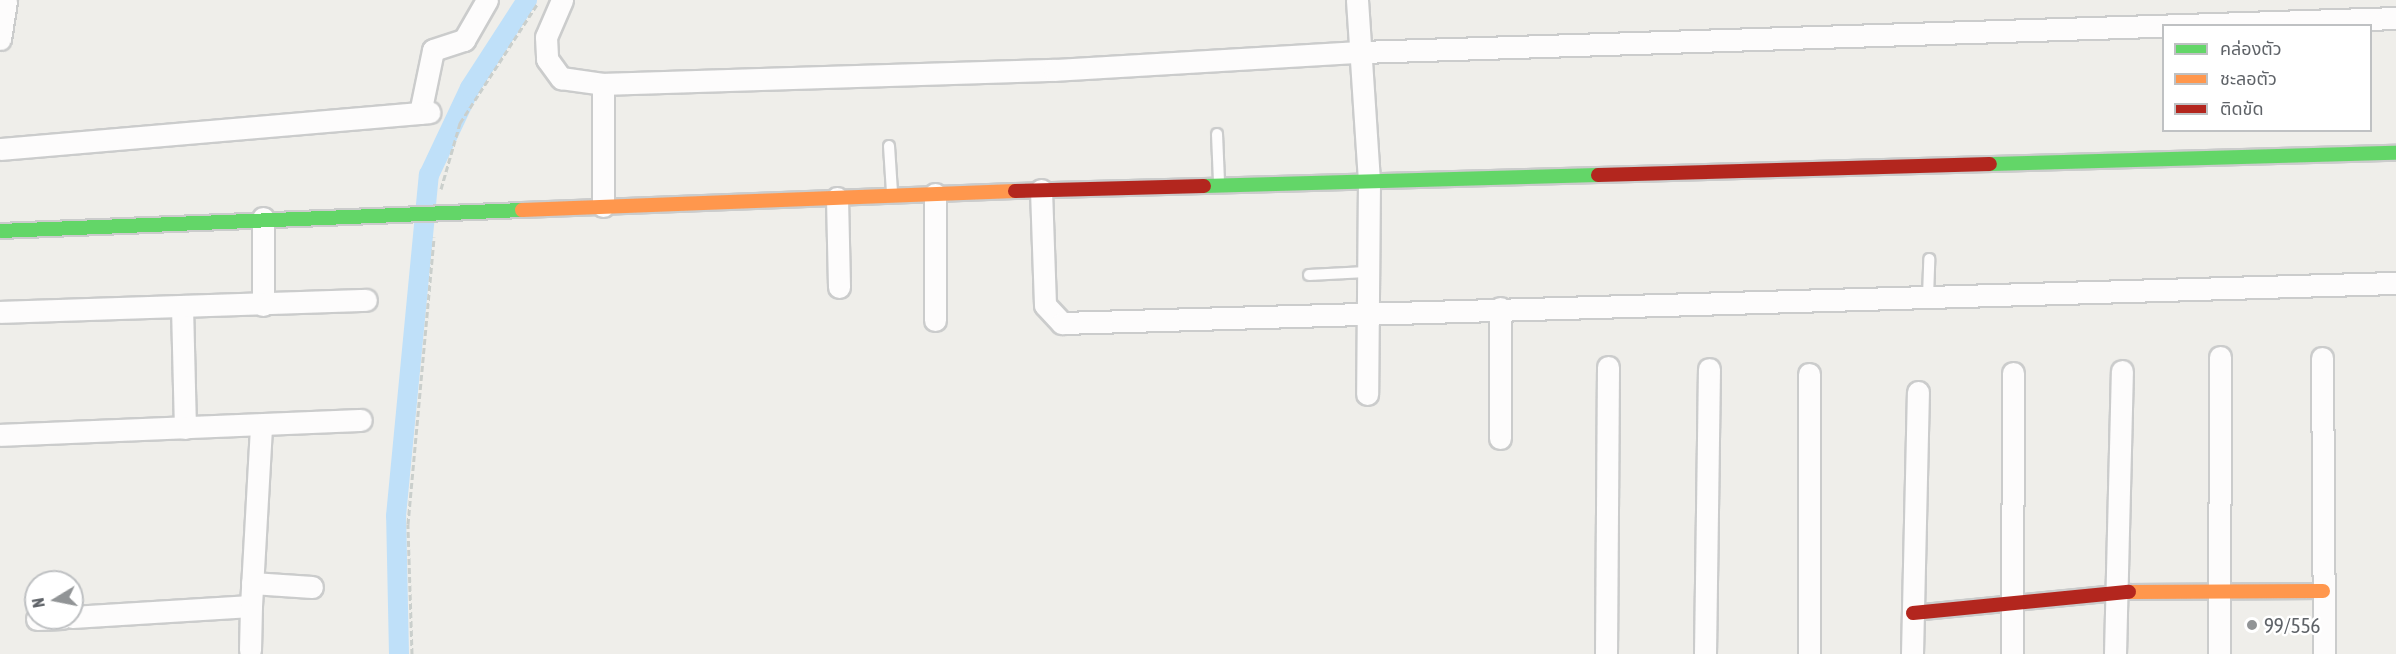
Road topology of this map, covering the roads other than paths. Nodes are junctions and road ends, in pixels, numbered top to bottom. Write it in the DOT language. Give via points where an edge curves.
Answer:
graph roads {
  1 [pos="6,0"];
  2 [pos="487,0"];
  3 [pos="562,0"];
  4 [pos="1357,0"];
  5 [pos="2396,18"];
  6 [pos="2213,24"];
  7 [pos="2162,26"];
  8 [pos="0,39"];
  9 [pos="1361,52"];
  10 [pos="603,84"];
  11 [pos="1217,134"];
  12 [pos="889,146"];
  13 [pos="0,149"];
  14 [pos="2396,153"];
  15 [pos="1369,182"];
  16 [pos="1219,185"];
  17 [pos="1041,190"];
  18 [pos="934,194"];
  19 [pos="892,196"];
  20 [pos="837,198"];
  21 [pos="603,206"];
  22 [pos="262,218"];
  23 [pos="0,231"];
  24 [pos="1929,259"];
  25 [pos="1366,272"];
  26 [pos="1309,274"];
  27 [pos="2396,283"];
  28 [pos="839,287"];
  29 [pos="1928,297"];
  30 [pos="366,300"];
  31 [pos="263,305"];
  32 [pos="182,306"];
  33 [pos="1500,308"];
  34 [pos="1367,311"];
  35 [pos="0,312"];
  36 [pos="935,320"];
  37 [pos="2220,357"];
  38 [pos="2322,358"];
  39 [pos="1608,367"];
  40 [pos="1709,369"];
  41 [pos="2122,370"];
  42 [pos="2013,373"];
  43 [pos="1809,374"];
  44 [pos="1918,392"];
  45 [pos="1367,394"];
  46 [pos="361,420"];
  47 [pos="261,424"];
  48 [pos="185,428"];
  49 [pos="0,435"];
  50 [pos="1500,438"];
  51 [pos="252,583"];
  52 [pos="312,587"];
  53 [pos="2220,589"];
  54 [pos="2323,591"];
  55 [pos="2117,592"];
  56 [pos="2011,600"];
  57 [pos="251,606"];
  58 [pos="1913,613"];
  59 [pos="84,616"];
  60 [pos="250,650"];
  61 [pos="1606,654"];
  62 [pos="1705,654"];
  63 [pos="1809,654"];
  64 [pos="1912,654"];
  65 [pos="2012,654"];
  66 [pos="2115,654"];
  67 [pos="2219,654"];
  68 [pos="2324,654"];
  1 -- 8 [label="street"];
  2 -- 13 [label="street" via="464,40 433,50 424,112"];
  3 -- 10 [label="street" via="546,37 547,58 561,78"];
  4 -- 9 [label="street"];
  5 -- 6 [label="street"];
  7 -- 9 [label="street"];
  9 -- 10 [label="street" via="1054,70"];
  9 -- 15 [label="street"];
  10 -- 21 [label="street"];
  11 -- 16 [label="lane"];
  12 -- 19 [label="lane"];
  14 -- 15 [label="street"];
  15 -- 16 [label="street"];
  15 -- 25 [label="street"];
  16 -- 17 [label="street"];
  17 -- 18 [label="street"];
  17 -- 34 [label="street" via="1046,305 1055,320"];
  18 -- 19 [label="street"];
  18 -- 36 [label="street"];
  19 -- 20 [label="street"];
  20 -- 21 [label="street"];
  20 -- 28 [label="street"];
  21 -- 22 [label="street"];
  22 -- 23 [label="street"];
  22 -- 31 [label="street"];
  24 -- 29 [label="lane"];
  25 -- 26 [label="lane"];
  25 -- 34 [label="street"];
  27 -- 29 [label="street"];
  29 -- 33 [label="street"];
  30 -- 31 [label="street"];
  31 -- 32 [label="street"];
  32 -- 35 [label="street"];
  32 -- 48 [label="street"];
  33 -- 34 [label="street"];
  33 -- 50 [label="street"];
  34 -- 45 [label="street"];
  37 -- 53 [label="street"];
  38 -- 54 [label="street"];
  39 -- 61 [label="street"];
  40 -- 62 [label="street"];
  41 -- 55 [label="street"];
  42 -- 56 [label="street"];
  43 -- 63 [label="street"];
  44 -- 58 [label="street"];
  46 -- 47 [label="street"];
  47 -- 48 [label="street"];
  47 -- 51 [label="street"];
  48 -- 49 [label="street"];
  51 -- 52 [label="street"];
  51 -- 57 [label="street"];
  53 -- 54 [label="street"];
  53 -- 55 [label="street"];
  53 -- 67 [label="street"];
  54 -- 68 [label="street"];
  55 -- 56 [label="street"];
  55 -- 66 [label="street"];
  56 -- 58 [label="street"];
  56 -- 65 [label="street"];
  57 -- 59 [label="street"];
  57 -- 60 [label="street"];
  58 -- 64 [label="street"];
}
